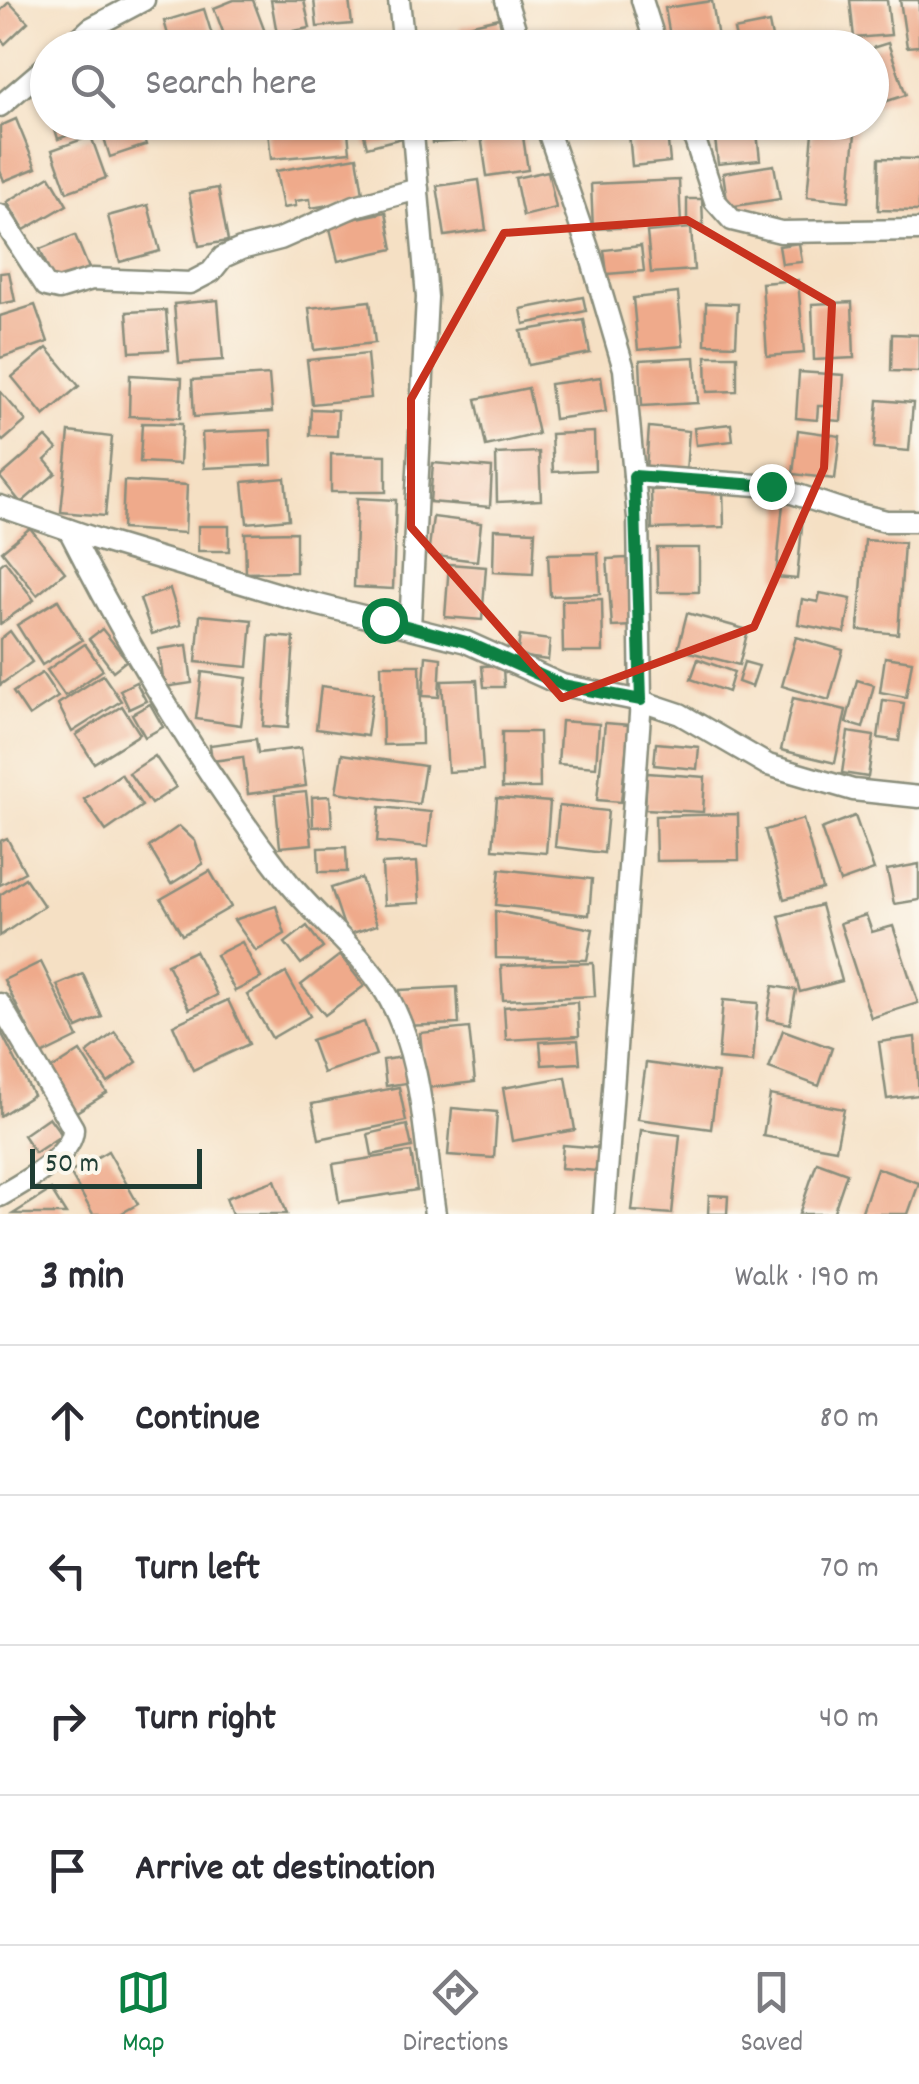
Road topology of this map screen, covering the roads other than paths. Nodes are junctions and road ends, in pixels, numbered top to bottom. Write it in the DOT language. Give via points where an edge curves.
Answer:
graph roads {
  1 [pos="144,0"];
  2 [pos="400,0"];
  3 [pos="506,0"];
  4 [pos="642,0"];
  5 [pos="89,30"];
  6 [pos="402,30"];
  7 [pos="515,30"];
  8 [pos="652,30"];
  9 [pos="30,80"];
  10 [pos="0,106"];
  11 [pos="414,140"];
  12 [pos="551,140"];
  13 [pos="696,140"];
  14 [pos="418,189"];
  15 [pos="0,216"];
  16 [pos="919,230"];
  17 [pos="634,476"];
  18 [pos="0,506"];
  19 [pos="919,520"];
  20 [pos="69,530"];
  21 [pos="410,627"];
  22 [pos="641,700"];
  23 [pos="919,797"];
  24 [pos="0,1004"];
  25 [pos="0,1196"];
  26 [pos="434,1214"];
  27 [pos="604,1214"];
  1 -- 5 [label="street"];
  2 -- 6 [label="street"];
  3 -- 7 [label="street"];
  4 -- 8 [label="street"];
  9 -- 10 [label="street"];
  11 -- 14 [label="street"];
  12 -- 17 [label="street" via="624,369"];
  13 -- 16 [label="street" via="715,201 732,220 780,232"];
  14 -- 15 [label="street" via="241,249 190,283 92,279 46,286"];
  14 -- 21 [label="street" via="428,297"];
  17 -- 19 [label="street" via="771,486 873,518"];
  17 -- 22 [label="street"];
  18 -- 20 [label="street"];
  20 -- 21 [label="street"];
  20 -- 26 [label="street" via="120,631 194,750 287,880 386,992 413,1059"];
  21 -- 22 [label="street" via="466,642 562,685"];
  22 -- 23 [label="street" via="680,714 768,765 854,790"];
  22 -- 27 [label="street"];
  24 -- 25 [label="street" via="74,1136 37,1174"];
}
